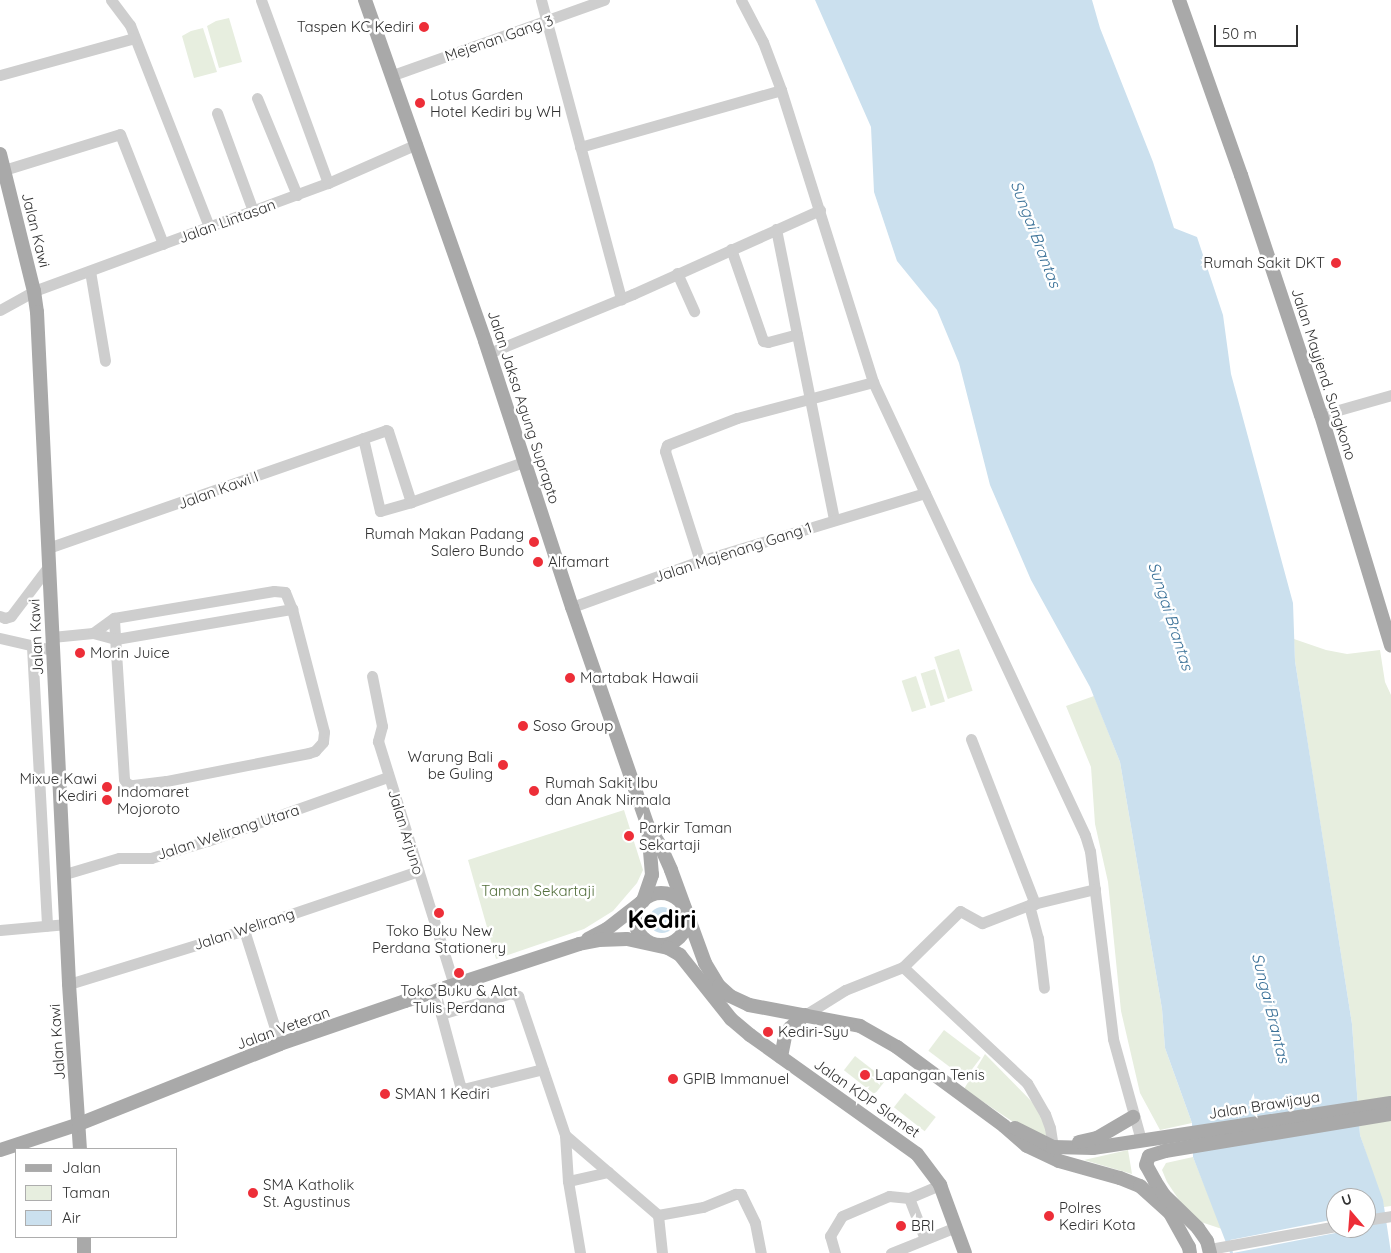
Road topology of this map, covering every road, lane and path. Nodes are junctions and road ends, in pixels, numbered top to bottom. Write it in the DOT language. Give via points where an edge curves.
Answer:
graph roads {
  1 [pos="111,0"];
  2 [pos="260,0"];
  3 [pos="365,0"];
  4 [pos="541,0"];
  5 [pos="604,0"];
  6 [pos="741,0"];
  7 [pos="1179,0"];
  8 [pos="548,21"];
  9 [pos="134,38"];
  10 [pos="0,75"];
  11 [pos="393,75"];
  12 [pos="781,90"];
  13 [pos="257,98"];
  14 [pos="217,113"];
  15 [pos="416,144"];
  16 [pos="580,147"];
  17 [pos="0,154"];
  18 [pos="4,170"];
  19 [pos="328,183"];
  20 [pos="297,195"];
  21 [pos="820,210"];
  22 [pos="252,211"];
  23 [pos="209,227"];
  24 [pos="776,229"];
  25 [pos="163,244"];
  26 [pos="731,249"];
  27 [pos="90,271"];
  28 [pos="676,273"];
  29 [pos="34,291"];
  30 [pos="621,299"];
  31 [pos="0,310"];
  32 [pos="694,311"];
  33 [pos="797,334"];
  34 [pos="489,353"];
  35 [pos="105,361"];
  36 [pos="873,382"];
  37 [pos="1391,395"];
  38 [pos="810,398"];
  39 [pos="1321,415"];
  40 [pos="363,438"];
  41 [pos="526,461"];
  42 [pos="919,495"];
  43 [pos="411,502"];
  44 [pos="834,519"];
  45 [pos="48,548"];
  46 [pos="700,561"];
  47 [pos="48,566"];
  48 [pos="1375,589"];
  49 [pos="572,607"];
  50 [pos="292,609"];
  51 [pos="1391,610"];
  52 [pos="0,616"];
  53 [pos="114,618"];
  54 [pos="93,633"];
  55 [pos="0,638"];
  56 [pos="116,639"];
  57 [pos="52,643"];
  58 [pos="1391,646"];
  59 [pos="32,647"];
  60 [pos="372,676"];
  61 [pos="971,739"];
  62 [pos="388,777"];
  63 [pos="648,826"];
  64 [pos="418,871"];
  65 [pos="65,874"];
  66 [pos="1095,889"];
  67 [pos="643,901"];
  68 [pos="1032,905"];
  69 [pos="686,911"];
  70 [pos="67,924"];
  71 [pos="47,926"];
  72 [pos="0,930"];
  73 [pos="244,930"];
  74 [pos="579,944"];
  75 [pos="656,944"];
  76 [pos="903,967"];
  77 [pos="69,984"];
  78 [pos="454,985"];
  79 [pos="1044,988"];
  80 [pos="438,1002"];
  81 [pos="805,1015"];
  82 [pos="280,1044"];
  83 [pos="781,1057"];
  84 [pos="544,1069"];
  85 [pos="1391,1103"];
  86 [pos="1391,1114"];
  87 [pos="1133,1117"];
  88 [pos="79,1124"];
  89 [pos="1004,1126"];
  90 [pos="566,1135"];
  91 [pos="1142,1140"];
  92 [pos="1164,1144"];
  93 [pos="80,1148"];
  94 [pos="1059,1148"];
  95 [pos="0,1150"];
  96 [pos="608,1172"];
  97 [pos="568,1181"];
  98 [pos="940,1186"];
  99 [pos="909,1198"];
  100 [pos="658,1215"];
  101 [pos="1391,1216"];
  102 [pos="1376,1218"];
  103 [pos="956,1227"];
  104 [pos="1326,1228"];
  105 [pos="84,1238"];
  106 [pos="925,1239"];
  107 [pos="1210,1251"];
  108 [pos="84,1253"];
  109 [pos="580,1253"];
  110 [pos="662,1253"];
  111 [pos="762,1253"];
  112 [pos="835,1253"];
  113 [pos="891,1253"];
  114 [pos="965,1253"];
  115 [pos="1190,1253"];
  1 -- 9 [label="street" via="127,18"];
  2 -- 19 [label="street"];
  3 -- 11 [label="main road, Jalan Jaksa Agung Suprapto"];
  4 -- 8 [label="street"];
  5 -- 8 [label="street, Mejenan Gang 3"];
  6 -- 12 [label="street" via="763,42"];
  7 -- 39 [label="main road, Jalan Mayjend. Sungkono"];
  8 -- 11 [label="street, Mejenan Gang 3"];
  8 -- 16 [label="street"];
  9 -- 10 [label="street"];
  9 -- 23 [label="street"];
  11 -- 15 [label="main road, Jalan Jaksa Agung Suprapto"];
  12 -- 16 [label="street"];
  12 -- 21 [label="street"];
  13 -- 20 [label="street"];
  14 -- 22 [label="street"];
  15 -- 19 [label="street, Jalan Lintasan"];
  15 -- 34 [label="main road, Jalan Jaksa Agung Suprapto"];
  16 -- 30 [label="street"];
  17 -- 18 [label="main road, Jalan Kawi"];
  18 -- 25 [label="street" via="120,134"];
  18 -- 29 [label="main road, Jalan Kawi"];
  19 -- 20 [label="street, Jalan Lintasan"];
  20 -- 22 [label="street, Jalan Lintasan"];
  21 -- 24 [label="street"];
  21 -- 36 [label="street"];
  22 -- 23 [label="street, Jalan Lintasan"];
  23 -- 25 [label="street, Jalan Lintasan"];
  24 -- 26 [label="street"];
  24 -- 33 [label="street"];
  25 -- 27 [label="street, Jalan Lintasan"];
  26 -- 28 [label="street"];
  26 -- 33 [label="street" via="763,341"];
  27 -- 29 [label="street, Jalan Lintasan"];
  27 -- 35 [label="street"];
  28 -- 30 [label="street"];
  28 -- 32 [label="street"];
  29 -- 31 [label="street, Jalan Lintasan"];
  29 -- 45 [label="main road, Jalan Kawi"];
  30 -- 34 [label="street"];
  33 -- 38 [label="street"];
  34 -- 41 [label="main road, Jalan Jaksa Agung Suprapto"];
  36 -- 38 [label="street"];
  36 -- 42 [label="street"];
  37 -- 39 [label="street"];
  38 -- 44 [label="street"];
  38 -- 46 [label="street" via="737,418 667,445 665,452"];
  39 -- 48 [label="main road, Jalan Mayjend. Sungkono"];
  40 -- 43 [label="street, Jalan Kawi I" via="387,430"];
  40 -- 43 [label="street" via="380,511"];
  40 -- 45 [label="street, Jalan Kawi I"];
  41 -- 43 [label="street"];
  41 -- 49 [label="main road, Jalan Jaksa Agung Suprapto"];
  42 -- 44 [label="street, Jalan Majenang Gang 1"];
  42 -- 66 [label="street" via="1085,836"];
  44 -- 46 [label="street, Jalan Majenang Gang 1"];
  45 -- 47 [label="main road, Jalan Kawi"];
  46 -- 49 [label="street, Jalan Majenang Gang 1"];
  47 -- 52 [label="street" via="11,616"];
  47 -- 57 [label="main road, Jalan Kawi"];
  48 -- 51 [label="main road"];
  48 -- 58 [label="main road, Jalan Mayjend. Sungkono"];
  49 -- 63 [label="main road, Jalan Jaksa Agung Suprapto"];
  50 -- 53 [label="street" via="285,592 274,591"];
  50 -- 56 [label="street"];
  50 -- 56 [label="street" via="324,732 323,742 309,754 206,774 131,786 126,783"];
  53 -- 54 [label="street"];
  53 -- 56 [label="street"];
  54 -- 56 [label="street"];
  54 -- 57 [label="street"];
  55 -- 59 [label="street"];
  57 -- 59 [label="street"];
  57 -- 65 [label="main road, Jalan Kawi"];
  59 -- 71 [label="street"];
  60 -- 62 [label="street, Jalan Arjuno" via="382,726 378,741"];
  61 -- 68 [label="street"];
  62 -- 64 [label="street, Jalan Arjuno"];
  62 -- 65 [label="street, Jalan Welirang Utara" via="151,858 119,858"];
  63 -- 67 [label="main road" via="652,875"];
  63 -- 69 [label="main road" via="664,853"];
  64 -- 73 [label="street, Jalan Welirang"];
  64 -- 78 [label="street, Jalan Arjuno"];
  65 -- 70 [label="main road, Jalan Kawi"];
  66 -- 68 [label="street"];
  66 -- 87 [label="street" via="1113,1039"];
  67 -- 69 [label="main road" via="654,894 667,894 678,900"];
  67 -- 74 [label="main road"];
  67 -- 75 [label="main road" via="636,913 636,927 644,938"];
  68 -- 76 [label="street" via="982,923 960,911"];
  68 -- 79 [label="street"];
  69 -- 75 [label="main road" via="687,924 681,936 669,944"];
  69 -- 81 [label="main road" via="705,963 724,991 749,1005"];
  70 -- 71 [label="street"];
  70 -- 77 [label="main road, Jalan Kawi"];
  71 -- 72 [label="street"];
  73 -- 77 [label="street, Jalan Welirang"];
  73 -- 82 [label="street"];
  74 -- 75 [label="main road" via="627,938"];
  74 -- 78 [label="main road, Jalan Veteran"];
  75 -- 83 [label="main road, Jalan KDP Slamet" via="680,955 731,1019"];
  76 -- 81 [label="street" via="845,990"];
  76 -- 94 [label="street" via="1027,1083"];
  77 -- 88 [label="main road, Jalan Kawi"];
  78 -- 80 [label="main road, Jalan Veteran"];
  80 -- 82 [label="main road, Jalan Veteran"];
  80 -- 84 [label="street" via="516,994"];
  80 -- 84 [label="street" via="463,1089"];
  81 -- 83 [label="main road" via="790,1028"];
  81 -- 89 [label="main road" via="860,1026 897,1046"];
  82 -- 88 [label="main road, Jalan Veteran"];
  83 -- 98 [label="main road, Jalan KDP Slamet" via="917,1154"];
  84 -- 90 [label="street"];
  85 -- 92 [label="main road, Jalan Brawijaya"];
  86 -- 92 [label="main road, Jalan Brawijaya"];
  87 -- 91 [label="street"];
  87 -- 94 [label="main road" via="1096,1138"];
  88 -- 93 [label="main road, Jalan Kawi"];
  88 -- 95 [label="main road, Jalan Veteran"];
  89 -- 94 [label="main road" via="1016,1128"];
  89 -- 115 [label="main road" via="1027,1146 1059,1161 1140,1186 1170,1213"];
  90 -- 96 [label="street"];
  90 -- 97 [label="street"];
  91 -- 92 [label="main road, Jalan Brawijaya"];
  91 -- 94 [label="main road, Jalan Brawijaya" via="1093,1148"];
  92 -- 107 [label="main road" via="1150,1156 1146,1165 1164,1194 1198,1228"];
  96 -- 97 [label="street"];
  96 -- 100 [label="street"];
  97 -- 109 [label="street"];
  98 -- 99 [label="street"];
  98 -- 103 [label="main road, Jalan KDP Slamet"];
  99 -- 106 [label="street"];
  99 -- 112 [label="street" via="889,1196 842,1216 830,1236"];
  100 -- 110 [label="street"];
  100 -- 111 [label="street" via="703,1207 742,1194 755,1223"];
  101 -- 102 [label="street"];
  103 -- 106 [label="street"];
  103 -- 114 [label="main road, Jalan KDP Slamet"];
  104 -- 107 [label="street"];
  105 -- 108 [label="main road"];
  106 -- 113 [label="street"];
}
